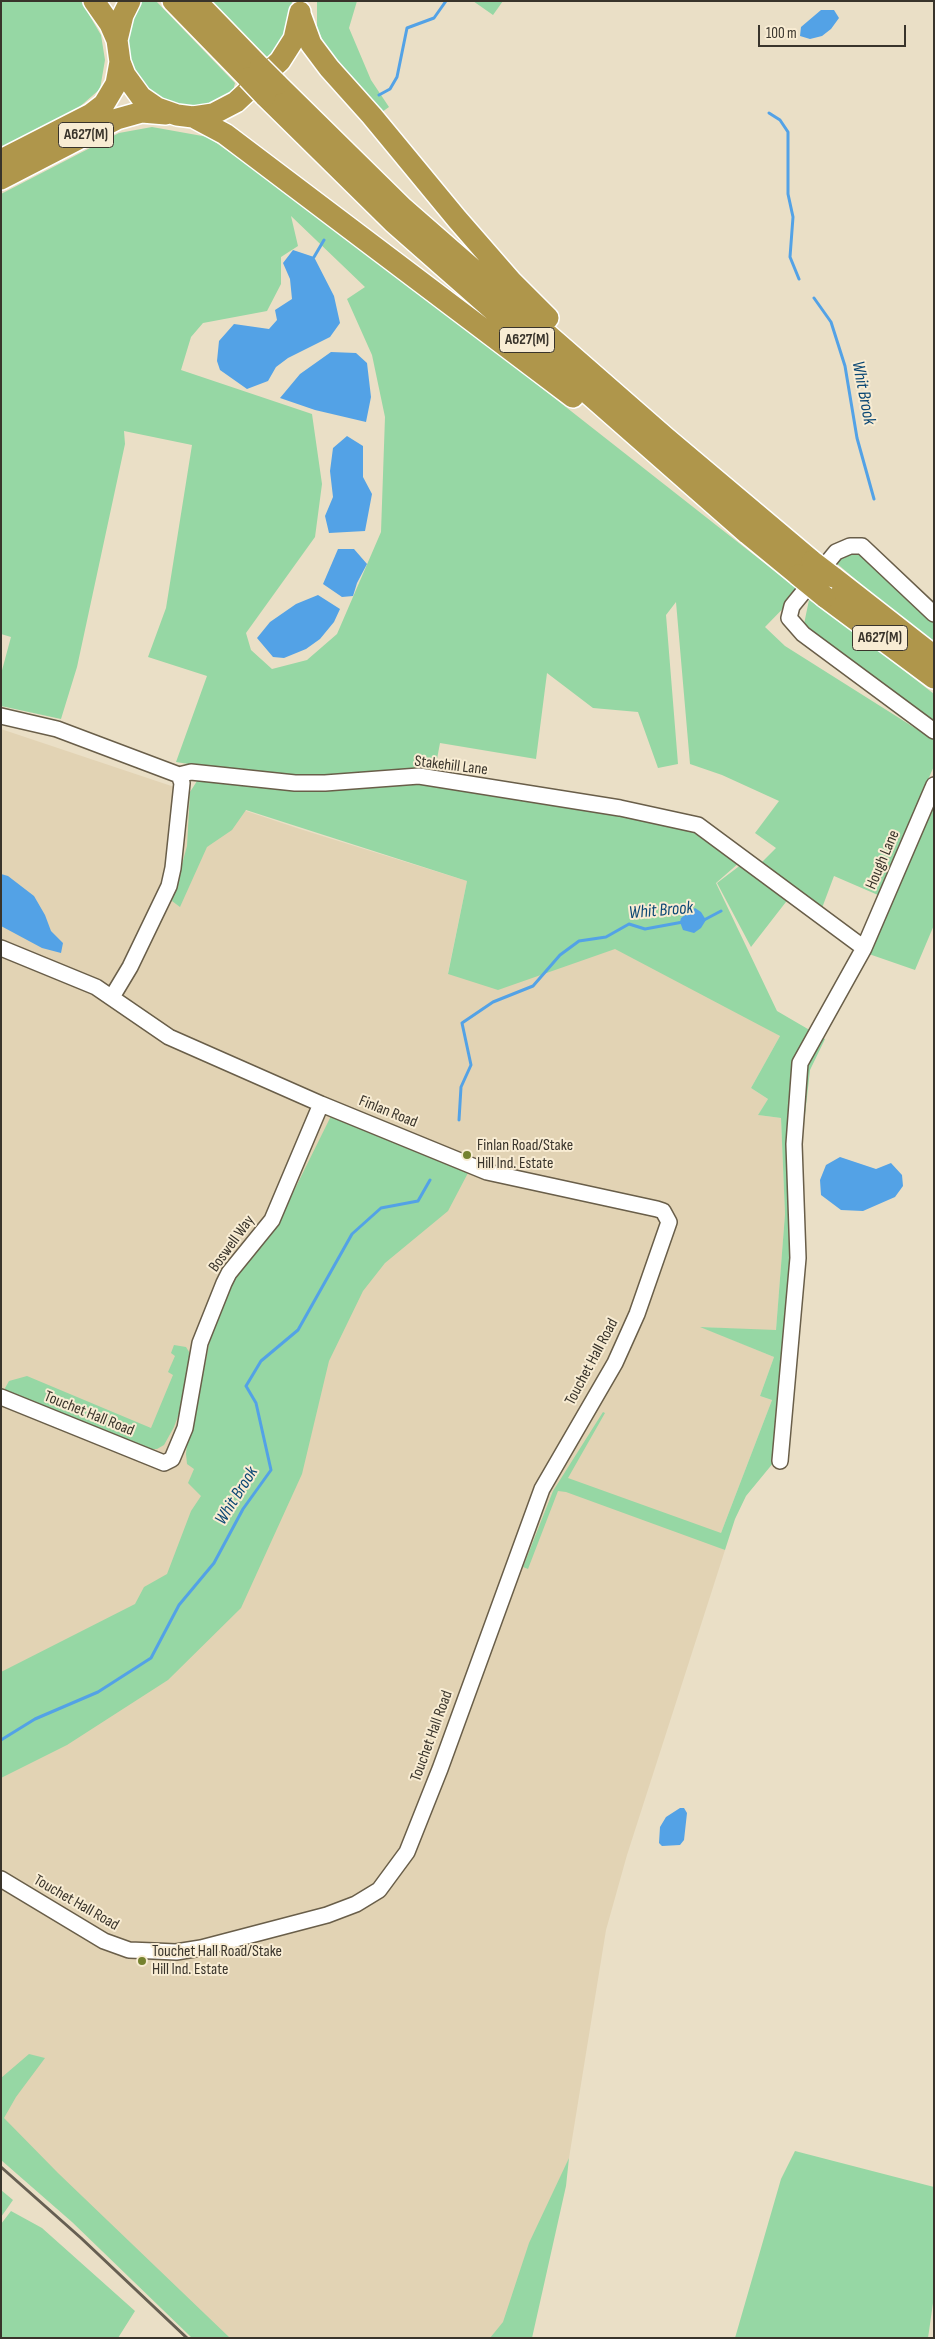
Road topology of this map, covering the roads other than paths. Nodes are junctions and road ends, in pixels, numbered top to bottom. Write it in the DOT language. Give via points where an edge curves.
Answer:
graph roads {
  1 [pos="94,1"];
  2 [pos="130,1"];
  3 [pos="173,1"];
  4 [pos="196,1"];
  5 [pos="299,8"];
  6 [pos="117,40"];
  7 [pos="120,62"];
  8 [pos="254,73"];
  9 [pos="271,90"];
  10 [pos="185,116"];
  11 [pos="1,160"];
  12 [pos="1,179"];
  13 [pos="729,492"];
  14 [pos="748,534"];
  15 [pos="805,568"];
  16 [pos="829,587"];
  17 [pos="934,614"];
  18 [pos="934,656"];
  19 [pos="934,678"];
  20 [pos="1,716"];
  21 [pos="934,731"];
  22 [pos="179,775"];
  23 [pos="934,785"];
  24 [pos="1,948"];
  25 [pos="864,948"];
  26 [pos="112,997"];
  27 [pos="321,1104"];
  28 [pos="667,1216"];
  29 [pos="1,1397"];
  30 [pos="780,1461"];
  31 [pos="164,1463"];
  32 [pos="1,1879"];
  1 -- 6 [label="highway, A627(M)"];
  2 -- 6 [label="highway, A627(M)" via="122,15"];
  3 -- 8 [label="highway, A627(M)"];
  4 -- 8 [label="highway, A627(M)"];
  5 -- 10 [label="highway, A627(M)" via="298,27 289,50 248,93 213,114"];
  5 -- 13 [label="highway, A627(M)" via="308,38 318,55 511,281"];
  6 -- 7 [label="highway, A627(M)"];
  7 -- 10 [label="highway, A627(M)" via="129,82 141,97 157,108"];
  7 -- 11 [label="highway, A627(M)" via="116,84 104,104 91,114"];
  8 -- 9 [label="highway, A627(M), bridge"];
  9 -- 13 [label="highway, A627(M)"];
  9 -- 14 [label="highway, A627(M)" via="393,222"];
  10 -- 12 [label="highway, A627(M)" via="142,112 117,119"];
  10 -- 14 [label="highway, A627(M)" via="225,134 542,373"];
  13 -- 15 [label="highway, A627(M)"];
  14 -- 15 [label="highway, A627(M)"];
  15 -- 16 [label="highway, A627(M), bridge"];
  16 -- 18 [label="highway, A627(M)"];
  16 -- 19 [label="highway, A627(M)"];
  17 -- 21 [label="street" via="862,546 850,546 836,552 792,606 789,618 803,634"];
  20 -- 22 [label="street, Stakehill Lane" via="57,729"];
  22 -- 25 [label="street, Stakehill Lane" via="191,772 325,784 419,776 620,808 698,825"];
  22 -- 26 [label="street" via="182,783 173,868 168,886 130,968"];
  23 -- 25 [label="street, Hough Lane"];
  24 -- 26 [label="street, Finlan Road" via="96,987"];
  25 -- 30 [label="street, Hough Lane" via="800,1063 794,1144 798,1258"];
  26 -- 27 [label="street, Finlan Road" via="169,1036"];
  27 -- 28 [label="street, Finlan Road" via="487,1172 657,1209"];
  27 -- 31 [label="street, Boswell Way" via="272,1220 224,1283 200,1343 186,1428 172,1458"];
  28 -- 32 [label="street, Touchet Hall Road" via="668,1228 637,1314 535,1507 407,1852 379,1890 356,1904 327,1914 201,1948 154,1952 129,1950 104,1941"];
  29 -- 31 [label="street, Touchet Hall Road"];
}
